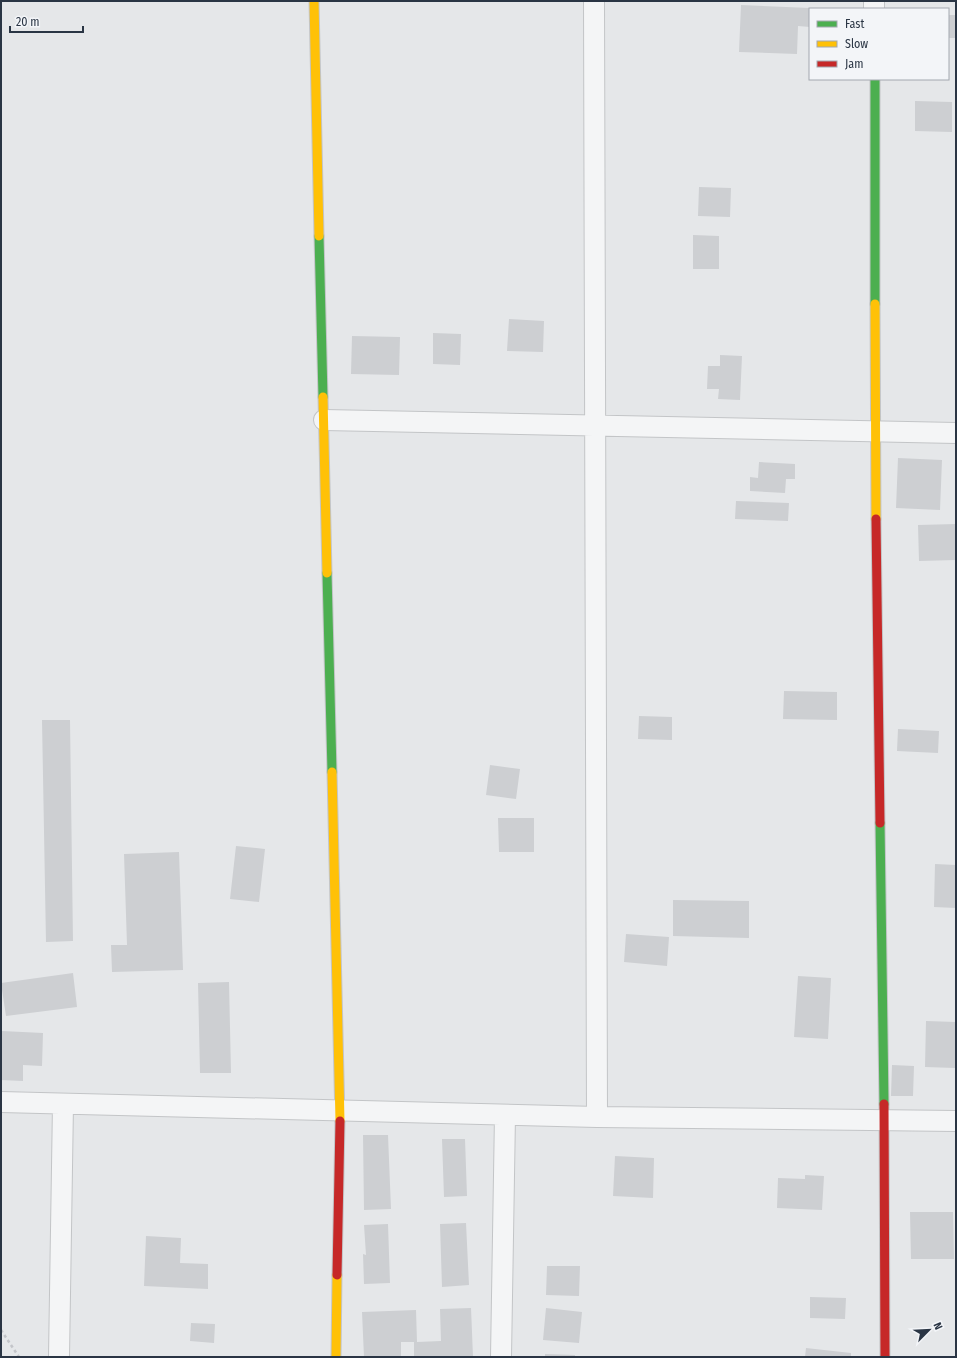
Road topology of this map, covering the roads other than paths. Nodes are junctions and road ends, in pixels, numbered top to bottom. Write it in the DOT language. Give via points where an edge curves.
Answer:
graph roads {
  1 [pos="314,1"];
  2 [pos="594,1"];
  3 [pos="874,80"];
  4 [pos="324,420"];
  5 [pos="595,425"];
  6 [pos="875,431"];
  7 [pos="956,433"];
  8 [pos="1,1102"];
  9 [pos="63,1104"];
  10 [pos="340,1111"];
  11 [pos="505,1115"];
  12 [pos="597,1117"];
  13 [pos="884,1120"];
  14 [pos="956,1121"];
  15 [pos="59,1357"];
  16 [pos="336,1357"];
  17 [pos="501,1357"];
  18 [pos="885,1357"];
  1 -- 4 [label="street"];
  2 -- 5 [label="street"];
  3 -- 6 [label="street"];
  4 -- 5 [label="street"];
  4 -- 10 [label="street"];
  5 -- 6 [label="street"];
  5 -- 12 [label="street"];
  6 -- 7 [label="street"];
  6 -- 13 [label="street"];
  8 -- 9 [label="street"];
  9 -- 10 [label="street"];
  9 -- 15 [label="street"];
  10 -- 11 [label="street"];
  10 -- 16 [label="street"];
  11 -- 12 [label="street"];
  11 -- 17 [label="street"];
  12 -- 13 [label="street"];
  13 -- 14 [label="street"];
  13 -- 18 [label="street"];
}
